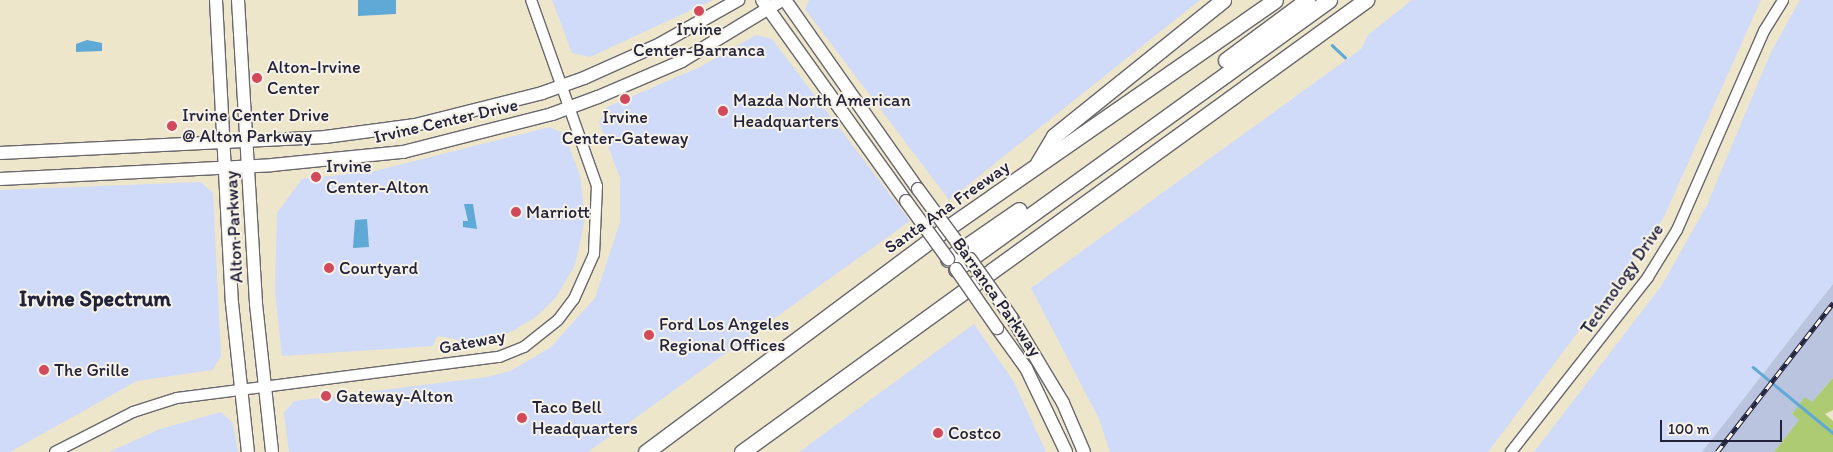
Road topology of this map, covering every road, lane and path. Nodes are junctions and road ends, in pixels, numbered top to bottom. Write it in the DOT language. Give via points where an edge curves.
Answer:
graph roads {
  1 [pos="216,0"];
  2 [pos="238,0"];
  3 [pos="531,0"];
  4 [pos="738,0"];
  5 [pos="783,0"];
  6 [pos="1223,0"];
  7 [pos="1275,0"];
  8 [pos="1307,0"];
  9 [pos="1329,0"];
  10 [pos="1366,0"];
  11 [pos="1783,0"];
  12 [pos="765,4"];
  13 [pos="562,86"];
  14 [pos="570,108"];
  15 [pos="246,140"];
  16 [pos="223,142"];
  17 [pos="0,153"];
  18 [pos="248,166"];
  19 [pos="224,167"];
  20 [pos="1035,168"];
  21 [pos="1082,171"];
  22 [pos="0,179"];
  23 [pos="966,254"];
  24 [pos="952,264"];
  25 [pos="264,386"];
  26 [pos="240,389"];
  27 [pos="55,452"];
  28 [pos="248,452"];
  29 [pos="272,452"];
  30 [pos="646,452"];
  31 [pos="742,452"];
  32 [pos="1066,452"];
  33 [pos="1084,452"];
  34 [pos="1511,452"];
  1 -- 16 [label="main road, Alton Parkway"];
  2 -- 15 [label="main road, Alton Parkway"];
  3 -- 13 [label="street, Gateway"];
  4 -- 13 [label="main road, Irvine Center Drive" via="660,44"];
  5 -- 12 [label="main road, Irvine Center Drive"];
  5 -- 23 [label="main road, Barranca Parkway, bridge"];
  6 -- 20 [label="highway" via="1054,136"];
  7 -- 20 [label="highway, Santa Ana Freeway"];
  8 -- 21 [label="highway"];
  9 -- 21 [label="highway"];
  10 -- 31 [label="highway"];
  11 -- 34 [label="street, Technology Drive" via="1764,31 1677,230 1648,277"];
  12 -- 14 [label="main road, Irvine Center Drive" via="682,61"];
  12 -- 24 [label="main road, Barranca Parkway, bridge"];
  13 -- 14 [label="street, Gateway"];
  13 -- 15 [label="main road, Irvine Center Drive" via="416,125 325,137"];
  14 -- 18 [label="main road, Irvine Center Drive" via="403,152"];
  14 -- 25 [label="street, Gateway" via="597,186 599,224 589,270 558,320 524,346 499,357"];
  15 -- 16 [label="main road, Irvine Center Drive"];
  15 -- 18 [label="main road, Alton Parkway"];
  16 -- 17 [label="main road, Irvine Center Drive"];
  16 -- 19 [label="main road, Alton Parkway"];
  18 -- 19 [label="main road, Irvine Center Drive"];
  18 -- 25 [label="main road, Alton Parkway"];
  19 -- 22 [label="main road, Irvine Center Drive"];
  19 -- 26 [label="main road, Alton Parkway"];
  20 -- 30 [label="highway, Santa Ana Freeway"];
  21 -- 23 [label="highway"];
  23 -- 24 [label="highway"];
  23 -- 33 [label="main road, Barranca Parkway, bridge" via="1012,318 1063,403"];
  24 -- 32 [label="main road, Barranca Parkway, bridge" via="1026,368"];
  25 -- 26 [label="street, Gateway"];
  25 -- 29 [label="main road, Alton Parkway"];
  26 -- 27 [label="street, Gateway" via="177,398 133,412"];
  26 -- 28 [label="main road, Alton Parkway"];
}
